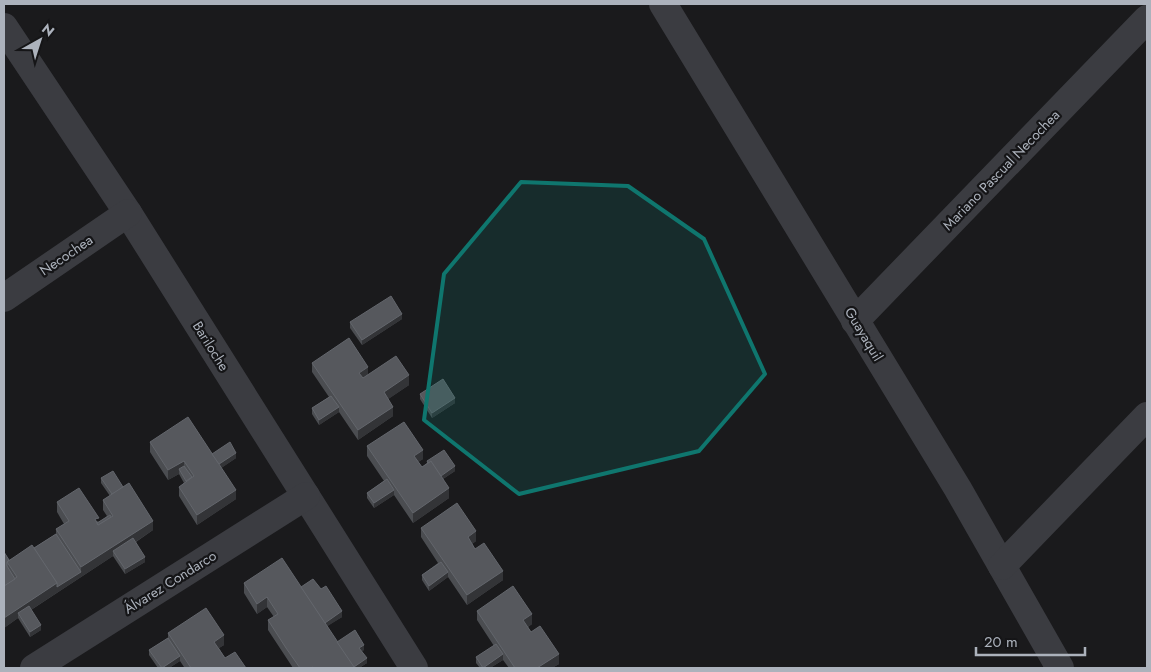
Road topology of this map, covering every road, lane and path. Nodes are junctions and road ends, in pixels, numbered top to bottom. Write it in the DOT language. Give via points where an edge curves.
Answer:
graph roads {
  1 [pos="663,4"];
  2 [pos="1147,18"];
  3 [pos="4,26"];
  4 [pos="128,213"];
  5 [pos="4,298"];
  6 [pos="856,321"];
  7 [pos="1147,416"];
  8 [pos="306,496"];
  9 [pos="1002,566"];
  10 [pos="34,668"];
  11 [pos="414,668"];
  12 [pos="1060,668"];
  1 -- 6 [label="street, Guayaquil"];
  2 -- 6 [label="street, Mariano Pascual Necochea"];
  3 -- 4 [label="street, Bariloche"];
  4 -- 5 [label="street, Necochea"];
  4 -- 8 [label="street, Bariloche"];
  6 -- 9 [label="street, Guayaquil"];
  7 -- 9 [label="street"];
  8 -- 10 [label="street, Álvarez Condarco"];
  8 -- 11 [label="street, Bariloche"];
  9 -- 12 [label="street, Guayaquil"];
}
